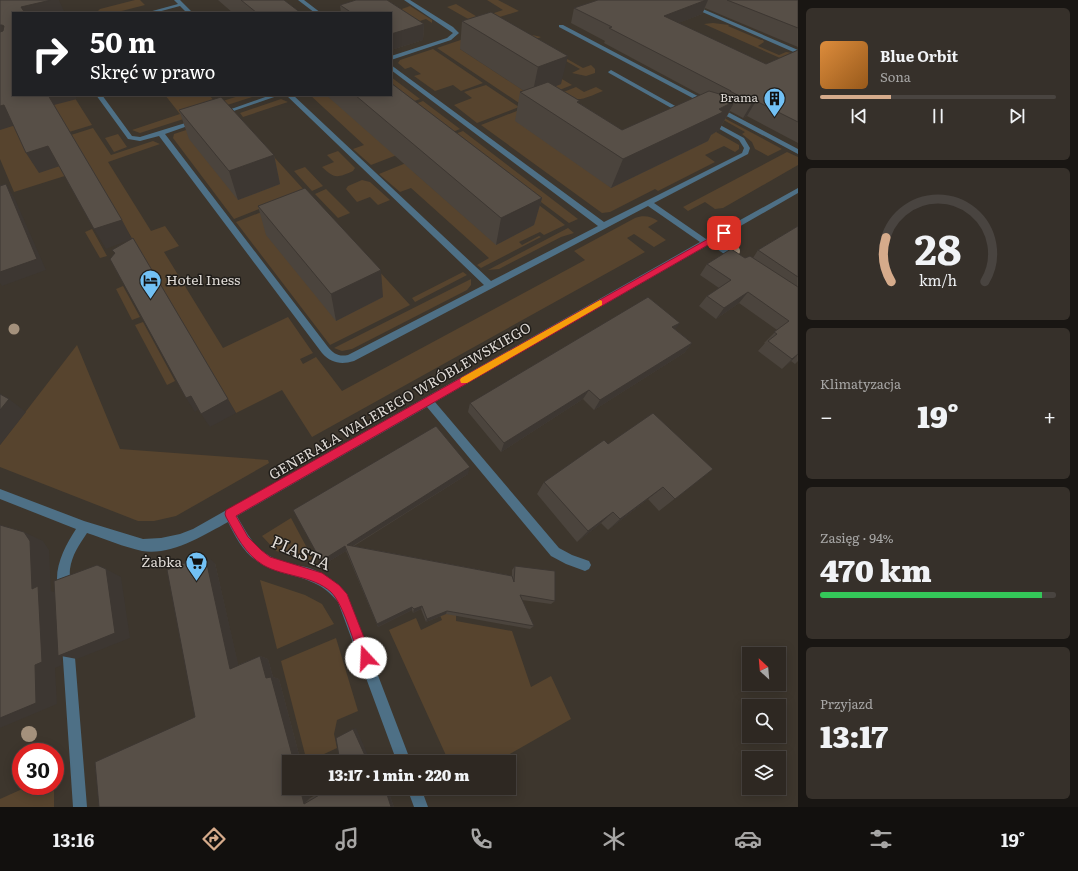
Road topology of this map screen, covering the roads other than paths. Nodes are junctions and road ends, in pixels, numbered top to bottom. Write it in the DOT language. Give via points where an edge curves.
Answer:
graph roads {
  1 [pos="177,0"];
  2 [pos="301,0"];
  3 [pos="407,0"];
  4 [pos="678,0"];
  5 [pos="182,4"];
  6 [pos="152,12"];
  7 [pos="189,12"];
  8 [pos="317,12"];
  9 [pos="561,26"];
  10 [pos="798,52"];
  11 [pos="392,58"];
  12 [pos="392,67"];
  13 [pos="611,72"];
  14 [pos="100,96"];
  15 [pos="273,96"];
  16 [pos="290,96"];
  17 [pos="211,116"];
  18 [pos="692,116"];
  19 [pos="204,119"];
  20 [pos="705,119"];
  21 [pos="161,133"];
  22 [pos="798,152"];
  23 [pos="798,190"];
  24 [pos="648,203"];
  25 [pos="604,226"];
  26 [pos="708,242"];
  27 [pos="744,263"];
  28 [pos="490,285"];
  29 [pos="428,401"];
  30 [pos="0,494"];
  31 [pos="230,514"];
  32 [pos="84,527"];
  33 [pos="585,565"];
  34 [pos="65,599"];
  35 [pos="67,631"];
  36 [pos="401,755"];
  37 [pos="417,795"];
  38 [pos="80,807"];
  39 [pos="421,807"];
  1 -- 5 [label="street"];
  2 -- 8 [label="street"];
  3 -- 11 [label="street" via="456,33 449,39"];
  4 -- 10 [label="street"];
  5 -- 6 [label="street"];
  5 -- 7 [label="street"];
  9 -- 22 [label="street"];
  12 -- 25 [label="street"];
  13 -- 18 [label="street"];
  14 -- 21 [label="street" via="130,138 140,139"];
  15 -- 17 [label="street"];
  16 -- 28 [label="street"];
  19 -- 21 [label="street"];
  20 -- 24 [label="street" via="742,139 747,145 745,154"];
  21 -- 28 [label="street" via="329,356 334,359 351,358"];
  23 -- 26 [label="street, GENERAŁA WALEREGO WRÓBLEWSKIEGO"];
  24 -- 25 [label="street"];
  24 -- 26 [label="street"];
  25 -- 28 [label="street"];
  26 -- 27 [label="street"];
  26 -- 29 [label="street, GENERAŁA WALEREGO WRÓBLEWSKIEGO"];
  29 -- 31 [label="street, GENERAŁA WALEREGO WRÓBLEWSKIEGO"];
  29 -- 33 [label="street" via="555,552"];
  30 -- 32 [label="street, GENERAŁA WALEREGO WRÓBLEWSKIEGO"];
  31 -- 32 [label="street, GENERAŁA WALEREGO WRÓBLEWSKIEGO" via="197,533 161,544 143,545"];
  31 -- 36 [label="street, PIASTA" via="245,540 257,554 267,561 322,579 343,598"];
  32 -- 34 [label="street" via="64,564"];
  35 -- 38 [label="street"];
  37 -- 39 [label="street"];
}
